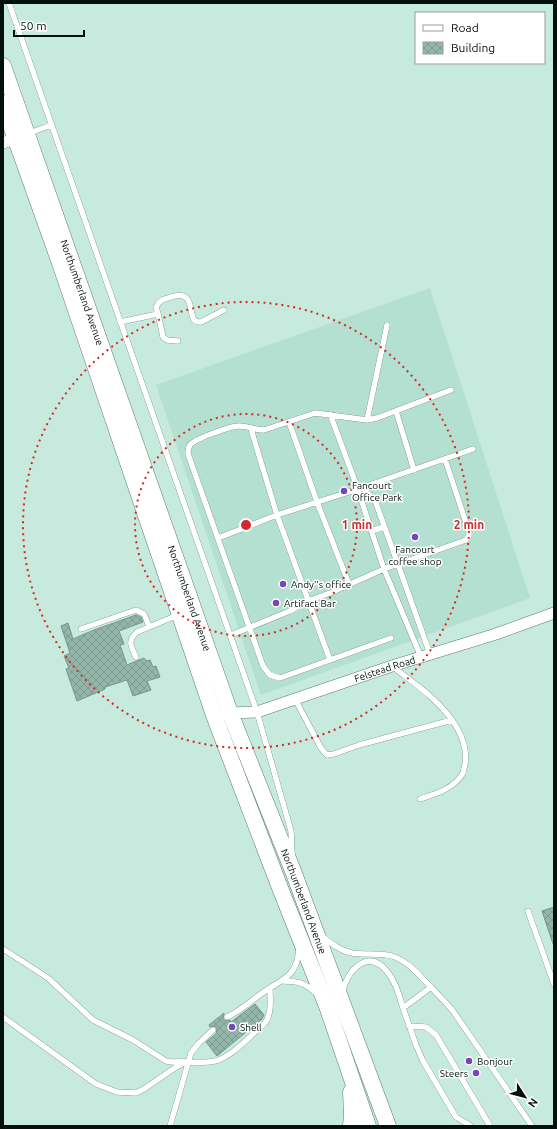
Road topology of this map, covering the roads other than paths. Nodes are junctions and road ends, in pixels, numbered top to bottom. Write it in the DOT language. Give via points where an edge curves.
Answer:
graph roads {
  1 [pos="9,3"];
  2 [pos="3,66"];
  3 [pos="3,102"];
  4 [pos="51,125"];
  5 [pos="15,139"];
  6 [pos="224,310"];
  7 [pos="158,314"];
  8 [pos="120,322"];
  9 [pos="387,325"];
  10 [pos="178,341"];
  11 [pos="450,390"];
  12 [pos="396,411"];
  13 [pos="330,414"];
  14 [pos="367,420"];
  15 [pos="289,422"];
  16 [pos="251,428"];
  17 [pos="473,449"];
  18 [pos="445,458"];
  19 [pos="414,470"];
  20 [pos="358,487"];
  21 [pos="317,502"];
  22 [pos="277,515"];
  23 [pos="384,527"];
  24 [pos="372,531"];
  25 [pos="218,538"];
  26 [pos="397,564"];
  27 [pos="384,569"];
  28 [pos="349,584"];
  29 [pos="308,601"];
  30 [pos="554,613"];
  31 [pos="180,614"];
  32 [pos="149,626"];
  33 [pos="250,628"];
  34 [pos="81,629"];
  35 [pos="231,635"];
  36 [pos="391,638"];
  37 [pos="425,655"];
  38 [pos="136,657"];
  39 [pos="330,660"];
  40 [pos="392,666"];
  41 [pos="295,700"];
  42 [pos="230,712"];
  43 [pos="257,712"];
  44 [pos="215,718"];
  45 [pos="452,720"];
  46 [pos="420,799"];
  47 [pos="294,871"];
  48 [pos="528,911"];
  49 [pos="318,934"];
  50 [pos="299,936"];
  51 [pos="3,949"];
  52 [pos="283,981"];
  53 [pos="554,984"];
  54 [pos="430,987"];
  55 [pos="270,989"];
  56 [pos="334,1002"];
  57 [pos="403,1008"];
  58 [pos="3,1017"];
  59 [pos="227,1017"];
  60 [pos="409,1026"];
  61 [pos="213,1030"];
  62 [pos="188,1061"];
  63 [pos="350,1070"];
  64 [pos="170,1126"];
  65 [pos="351,1126"];
  66 [pos="368,1126"];
  67 [pos="388,1126"];
  68 [pos="471,1126"];
  69 [pos="490,1126"];
  70 [pos="532,1126"];
  1 -- 4 [label="lane"];
  2 -- 5 [label="main road, Northumberland Avenue"];
  3 -- 5 [label="main road, Northumberland Avenue"];
  4 -- 5 [label="lane"];
  4 -- 8 [label="lane"];
  5 -- 31 [label="main road, Northumberland Avenue" via="63,271"];
  5 -- 42 [label="main road, Northumberland Avenue"];
  6 -- 7 [label="lane" via="201,322 195,321 188,300 179,294 162,299 156,307"];
  7 -- 8 [label="lane"];
  7 -- 10 [label="lane" via="163,337"];
  8 -- 35 [label="lane"];
  9 -- 14 [label="lane"];
  11 -- 12 [label="lane"];
  12 -- 14 [label="lane"];
  12 -- 19 [label="lane"];
  13 -- 14 [label="lane"];
  13 -- 15 [label="lane" via="315,413"];
  13 -- 20 [label="lane"];
  15 -- 16 [label="lane" via="264,430"];
  15 -- 21 [label="lane"];
  16 -- 22 [label="lane"];
  16 -- 25 [label="lane" via="236,426 214,433 194,441 188,450"];
  17 -- 18 [label="lane"];
  18 -- 19 [label="lane"];
  18 -- 26 [label="lane" via="469,536 462,542"];
  19 -- 20 [label="lane"];
  20 -- 21 [label="lane"];
  20 -- 23 [label="lane" via="376,503"];
  20 -- 24 [label="lane"];
  21 -- 22 [label="lane"];
  21 -- 28 [label="lane"];
  22 -- 25 [label="lane"];
  22 -- 29 [label="lane"];
  23 -- 24 [label="lane"];
  23 -- 26 [label="lane"];
  24 -- 27 [label="lane"];
  25 -- 33 [label="lane"];
  26 -- 27 [label="lane"];
  26 -- 37 [label="lane"];
  27 -- 28 [label="lane"];
  27 -- 37 [label="lane"];
  28 -- 29 [label="lane"];
  29 -- 33 [label="lane"];
  29 -- 39 [label="lane"];
  30 -- 37 [label="street, Felstead Road" via="496,634"];
  31 -- 32 [label="lane"];
  31 -- 44 [label="main road, Northumberland Avenue"];
  32 -- 34 [label="lane" via="144,614 136,610"];
  32 -- 38 [label="lane" via="132,636 130,645"];
  33 -- 35 [label="lane"];
  33 -- 39 [label="lane" via="263,666 275,677 280,678"];
  35 -- 43 [label="lane"];
  36 -- 39 [label="lane"];
  37 -- 40 [label="street, Felstead Road"];
  40 -- 41 [label="street, Felstead Road"];
  40 -- 45 [label="lane" via="430,696"];
  41 -- 43 [label="street, Felstead Road"];
  41 -- 45 [label="lane" via="327,755"];
  42 -- 43 [label="street, Felstead Road"];
  42 -- 44 [label="street, Felstead Road"];
  42 -- 47 [label="main road, Northumberland Avenue"];
  43 -- 47 [label="lane" via="291,831"];
  44 -- 50 [label="main road, Northumberland Avenue"];
  45 -- 46 [label="lane" via="465,748 464,772 449,787"];
  47 -- 49 [label="main road, Northumberland Avenue"];
  48 -- 53 [label="lane"];
  49 -- 54 [label="lane" via="346,951 378,954 401,960"];
  49 -- 56 [label="main road, Northumberland Avenue"];
  50 -- 52 [label="lane" via="298,960"];
  50 -- 56 [label="main road, Northumberland Avenue"];
  51 -- 62 [label="lane" via="48,978 93,1020 133,1040 166,1061"];
  52 -- 55 [label="lane"];
  52 -- 56 [label="lane" via="297,981"];
  54 -- 57 [label="lane"];
  54 -- 70 [label="lane" via="454,1011"];
  55 -- 59 [label="lane"];
  55 -- 62 [label="lane" via="268,1018 243,1043 220,1059 209,1062"];
  56 -- 57 [label="lane" via="353,969 365,961 381,966 392,978"];
  56 -- 63 [label="main road, Northumberland Avenue"];
  56 -- 67 [label="main road, Northumberland Avenue"];
  57 -- 60 [label="lane"];
  58 -- 62 [label="lane" via="96,1084 117,1092 136,1093 144,1090"];
  60 -- 68 [label="lane" via="423,1061 456,1116"];
  60 -- 69 [label="lane" via="426,1027 436,1035"];
  61 -- 62 [label="lane" via="199,1043"];
  62 -- 64 [label="lane"];
  63 -- 65 [label="main road"];
  63 -- 66 [label="main road, Northumberland Avenue"];
}
